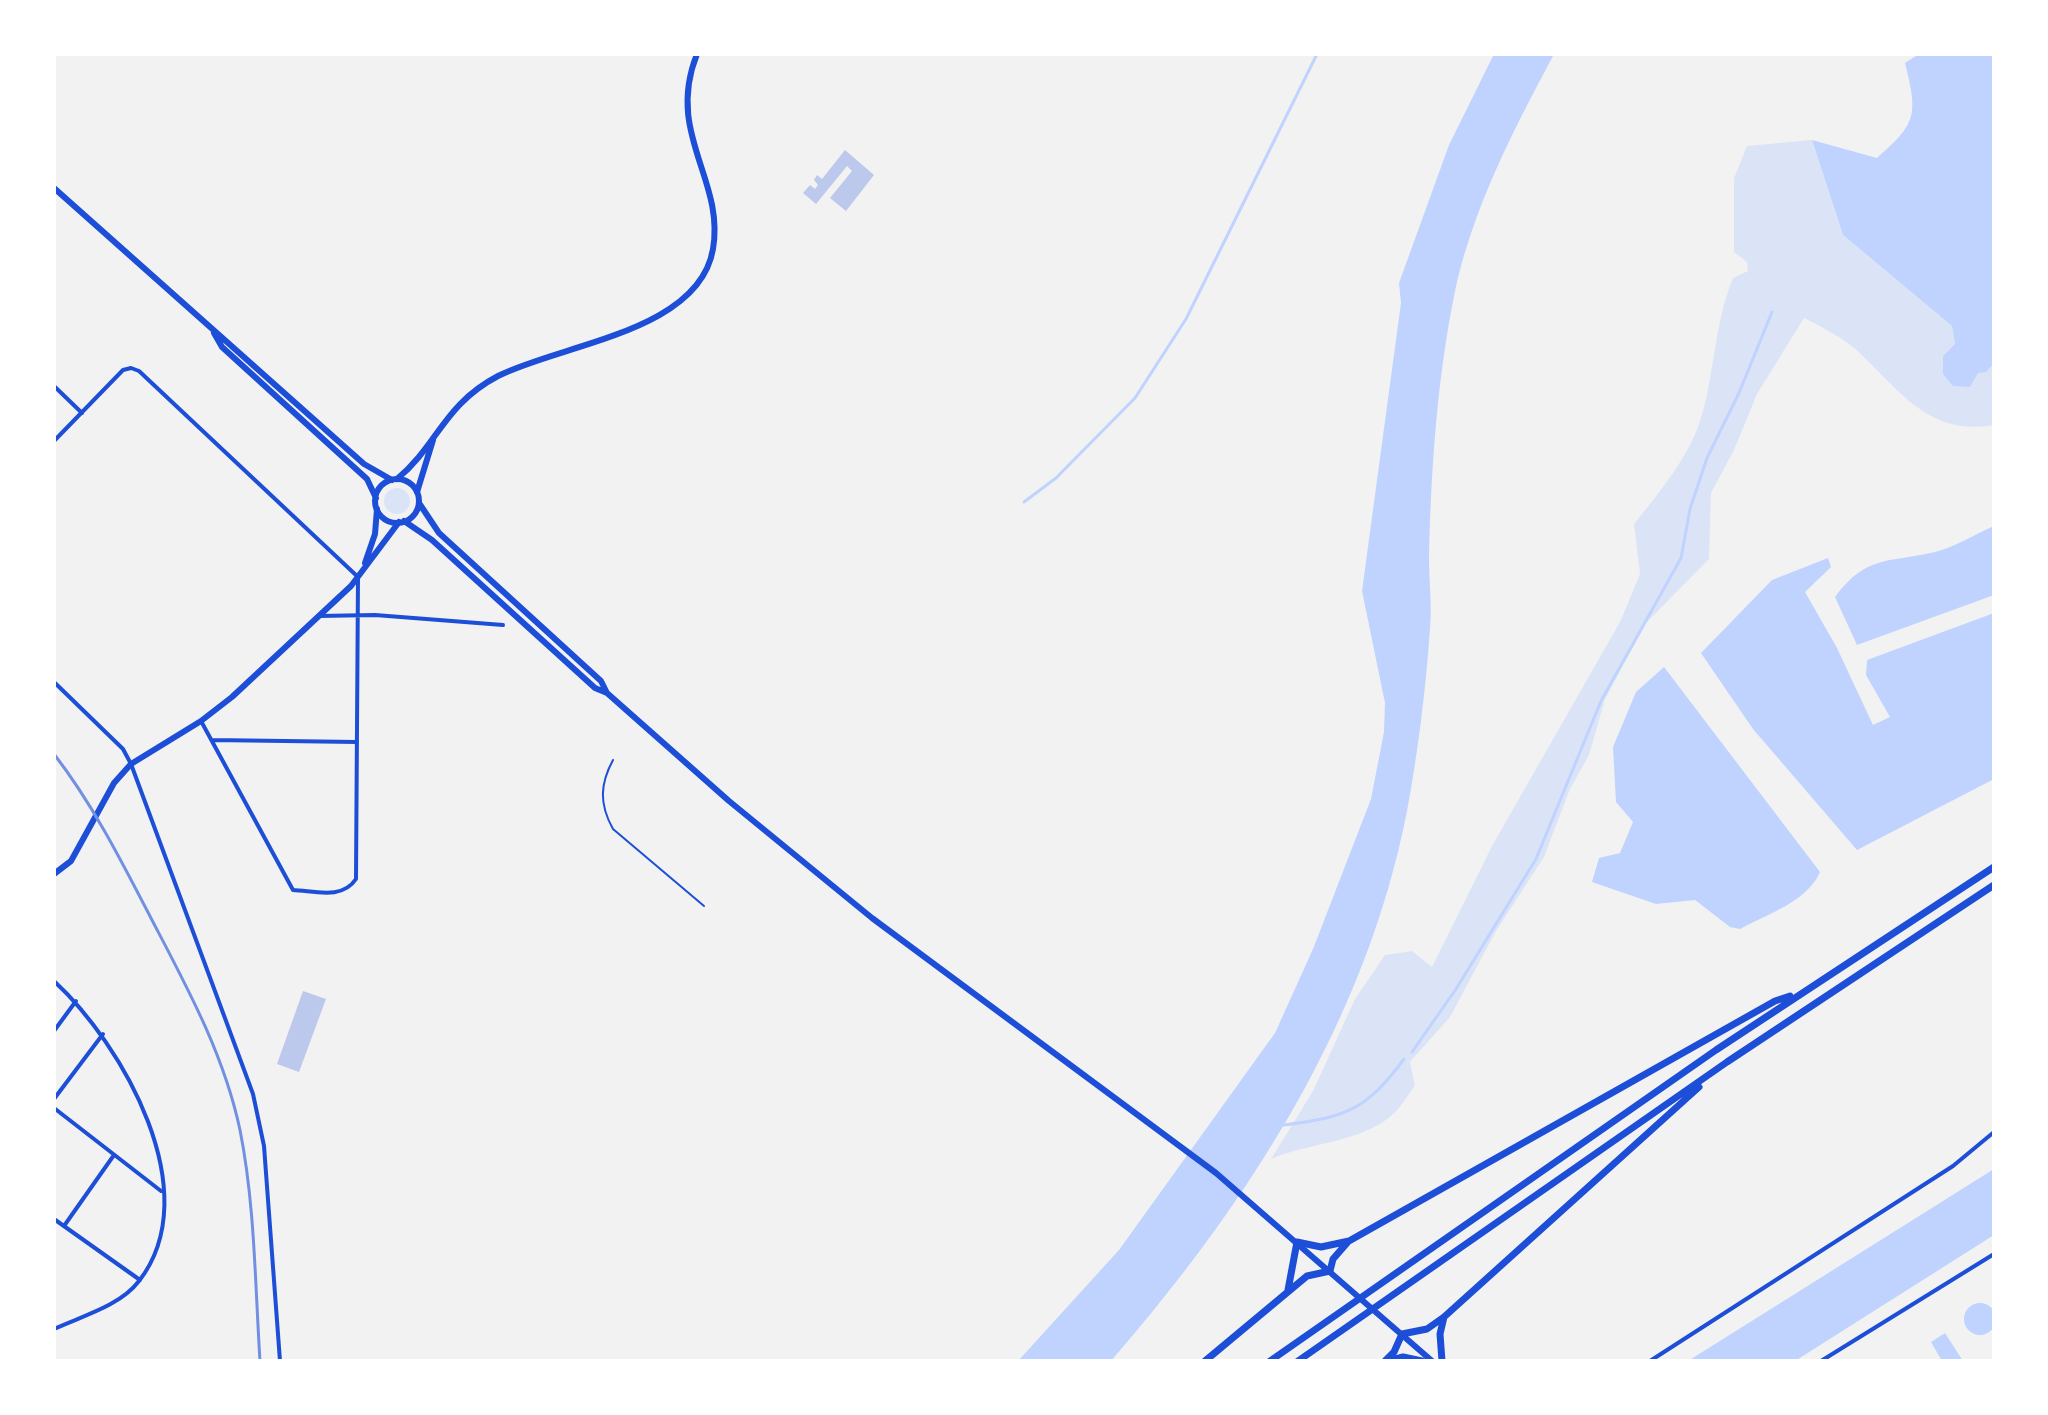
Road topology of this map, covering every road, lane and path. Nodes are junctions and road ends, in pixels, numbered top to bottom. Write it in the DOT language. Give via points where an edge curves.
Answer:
graph roads {
  1 [pos="697,54"];
  2 [pos="54,188"];
  3 [pos="213,332"];
  4 [pos="54,386"];
  5 [pos="82,413"];
  6 [pos="437,430"];
  7 [pos="54,441"];
  8 [pos="394,479"];
  9 [pos="417,492"];
  10 [pos="376,498"];
  11 [pos="419,503"];
  12 [pos="377,509"];
  13 [pos="401,522"];
  14 [pos="363,569"];
  15 [pos="358,577"];
  16 [pos="356,615"];
  17 [pos="318,616"];
  18 [pos="503,625"];
  19 [pos="54,682"];
  20 [pos="607,693"];
  21 [pos="201,721"];
  22 [pos="212,740"];
  23 [pos="357,742"];
  24 [pos="613,760"];
  25 [pos="131,764"];
  26 [pos="1994,867"];
  27 [pos="54,874"];
  28 [pos="1994,885"];
  29 [pos="704,906"];
  30 [pos="54,981"];
  31 [pos="1800,993"];
  32 [pos="76,1001"];
  33 [pos="54,1031"];
  34 [pos="103,1034"];
  35 [pos="1727,1062"];
  36 [pos="54,1099"];
  37 [pos="54,1108"];
  38 [pos="1994,1132"];
  39 [pos="114,1155"];
  40 [pos="163,1192"];
  41 [pos="54,1219"];
  42 [pos="64,1226"];
  43 [pos="1294,1239"];
  44 [pos="1349,1241"];
  45 [pos="1994,1254"];
  46 [pos="1332,1274"];
  47 [pos="140,1280"];
  48 [pos="1288,1290"];
  49 [pos="1444,1317"];
  50 [pos="54,1329"];
  51 [pos="1399,1332"];
  52 [pos="280,1361"];
  53 [pos="1205,1361"];
  54 [pos="1270,1361"];
  55 [pos="1298,1361"];
  56 [pos="1387,1361"];
  57 [pos="1422,1361"];
  58 [pos="1432,1361"];
  59 [pos="1442,1361"];
  60 [pos="1650,1361"];
  61 [pos="1821,1361"];
  1 -- 6 [label="main road" via="686,119 714,238 700,281 653,319 490,381 452,410"];
  2 -- 3 [label="main road"];
  3 -- 8 [label="main road" via="364,464"];
  3 -- 10 [label="main road" via="222,347 367,479"];
  4 -- 5 [label="street"];
  5 -- 7 [label="street"];
  5 -- 15 [label="street" via="123,370 139,371"];
  6 -- 8 [label="main road"];
  6 -- 9 [label="main road"];
  8 -- 9 [label="main road" via="411,484"];
  8 -- 10 [label="main road" via="381,486"];
  9 -- 11 [label="main road"];
  10 -- 12 [label="main road"];
  11 -- 13 [label="main road"];
  11 -- 20 [label="main road" via="439,533 601,681"];
  12 -- 13 [label="main road" via="388,520"];
  12 -- 14 [label="main road"];
  13 -- 14 [label="main road"];
  13 -- 20 [label="main road" via="432,540 595,688"];
  14 -- 15 [label="main road"];
  15 -- 16 [label="street"];
  15 -- 17 [label="main road"];
  16 -- 17 [label="street"];
  16 -- 18 [label="street"];
  16 -- 23 [label="street"];
  17 -- 21 [label="main road"];
  19 -- 25 [label="street" via="123,749"];
  20 -- 43 [label="main road" via="810,868 1149,1120"];
  21 -- 22 [label="street"];
  21 -- 25 [label="main road"];
  22 -- 23 [label="street"];
  22 -- 23 [label="street" via="293,890 340,893 356,879"];
  24 -- 29 [label="lane" via="602,791 613,829"];
  25 -- 27 [label="main road" via="114,783 78,852"];
  25 -- 52 [label="street" via="262,1130"];
  26 -- 31 [label="highway"];
  28 -- 35 [label="highway"];
  30 -- 32 [label="street"];
  31 -- 44 [label="highway" via="1775,1001"];
  31 -- 54 [label="highway"];
  32 -- 33 [label="street"];
  32 -- 34 [label="street"];
  34 -- 36 [label="street"];
  34 -- 40 [label="street" via="153,1128"];
  35 -- 49 [label="highway"];
  35 -- 55 [label="highway"];
  37 -- 39 [label="street"];
  38 -- 60 [label="street" via="1953,1166"];
  39 -- 40 [label="street"];
  39 -- 42 [label="street"];
  40 -- 47 [label="street" via="164,1218 156,1249"];
  41 -- 42 [label="street"];
  42 -- 47 [label="street"];
  43 -- 44 [label="highway" via="1321,1247"];
  43 -- 46 [label="main road"];
  43 -- 48 [label="highway"];
  44 -- 46 [label="highway" via="1333,1259"];
  45 -- 61 [label="street"];
  46 -- 48 [label="highway" via="1317,1271"];
  46 -- 51 [label="main road"];
  47 -- 50 [label="street" via="109,1304"];
  48 -- 53 [label="highway"];
  49 -- 51 [label="highway" via="1427,1329"];
  49 -- 59 [label="highway"];
  51 -- 56 [label="highway"];
  51 -- 58 [label="main road"];
  56 -- 57 [label="highway"];
}
